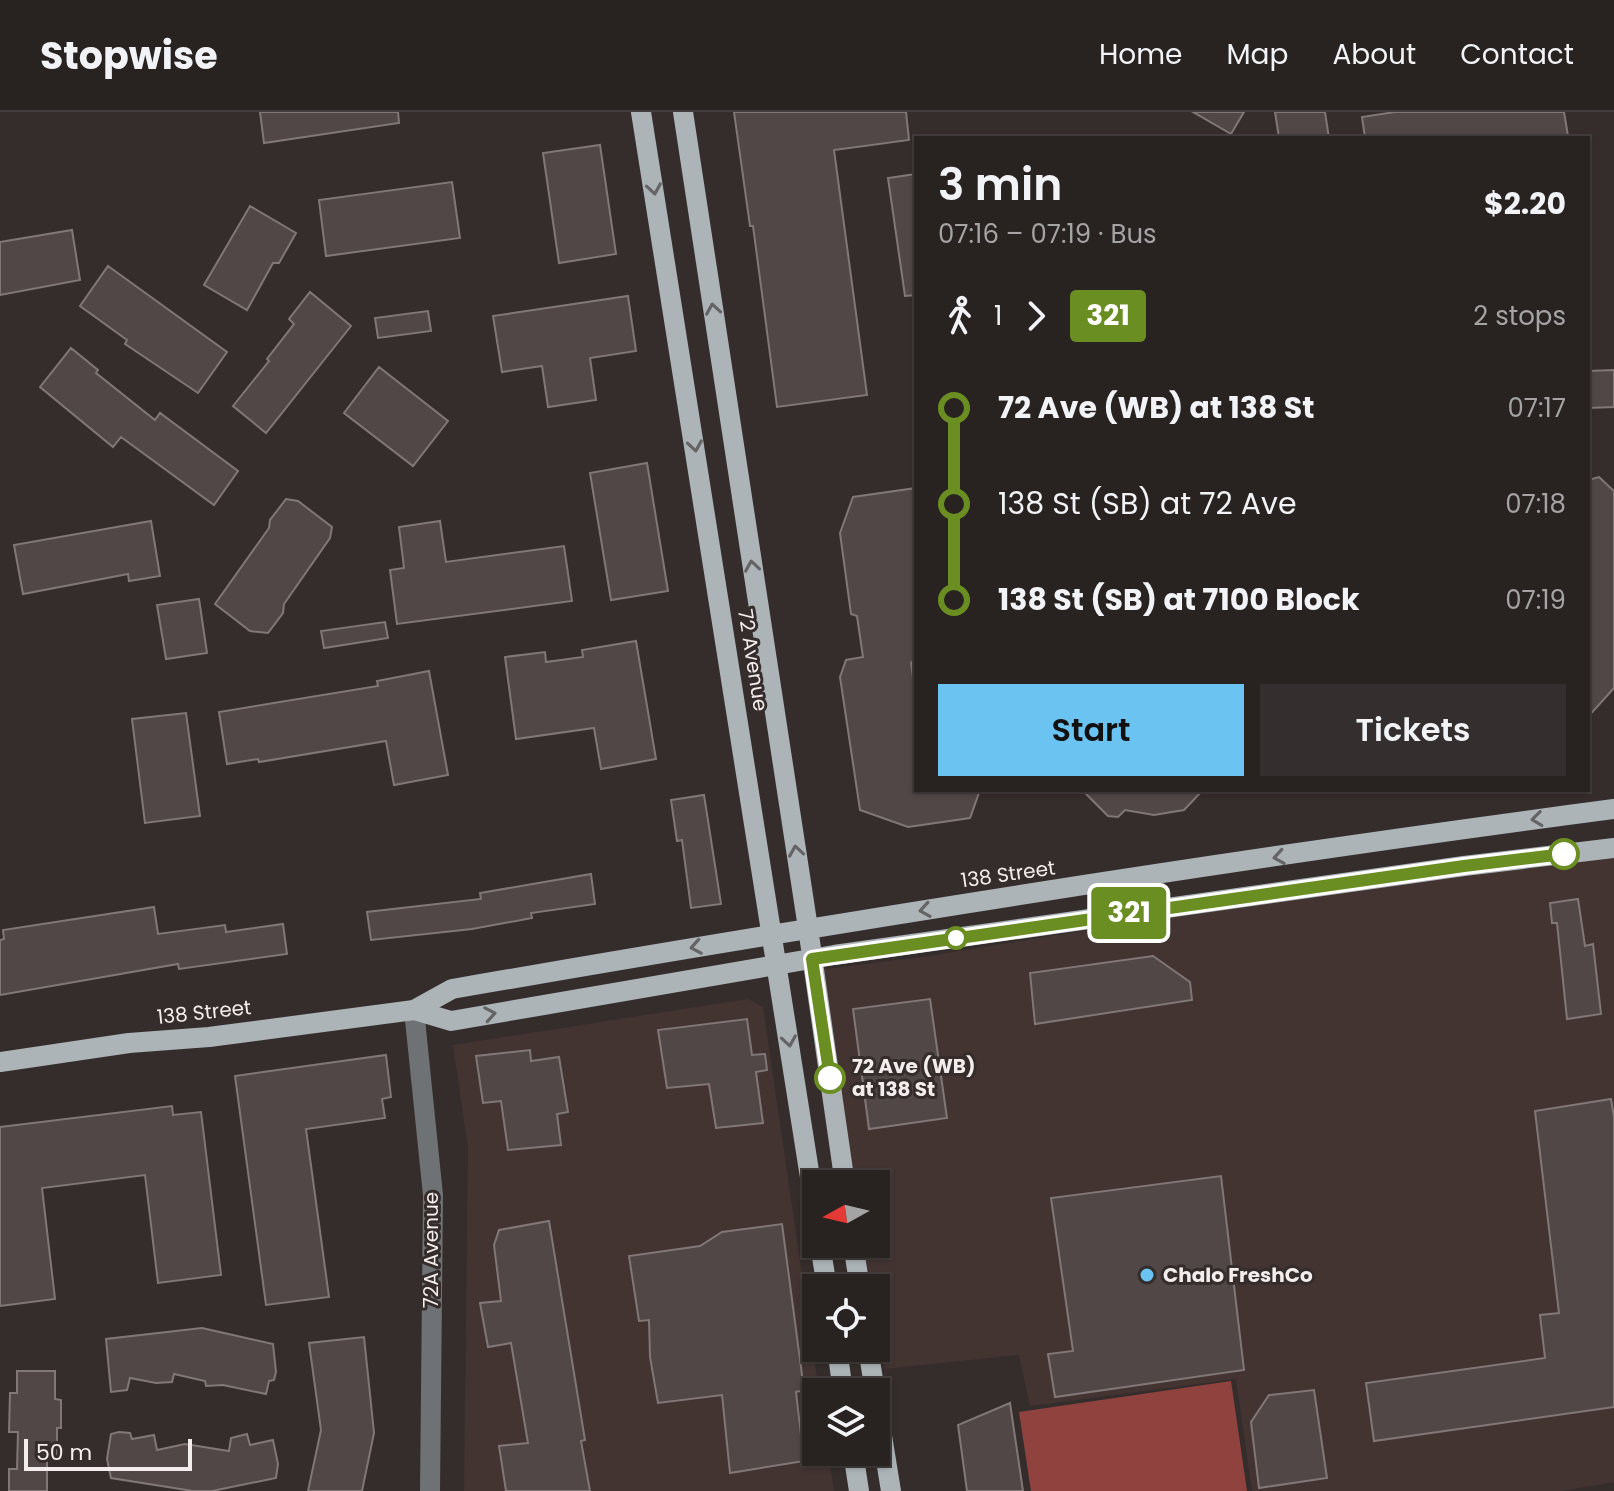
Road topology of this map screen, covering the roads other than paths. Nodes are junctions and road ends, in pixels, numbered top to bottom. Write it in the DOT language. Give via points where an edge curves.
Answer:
graph roads {
  1 [pos="641,112"];
  2 [pos="683,112"];
  3 [pos="1614,809"];
  4 [pos="1614,848"];
  5 [pos="808,928"];
  6 [pos="772,934"];
  7 [pos="812,959"];
  8 [pos="777,964"];
  9 [pos="414,1010"];
  10 [pos="0,1062"];
  11 [pos="809,1170"];
  12 [pos="843,1170"];
  13 [pos="855,1466"];
  14 [pos="887,1466"];
  15 [pos="430,1491"];
  16 [pos="859,1491"];
  17 [pos="891,1491"];
  1 -- 6 [label="main road, 72 Avenue, one-way"];
  5 -- 2 [label="main road, 72 Avenue, one-way"];
  3 -- 5 [label="main road, 138 Street, one-way"];
  4 -- 7 [label="main road, 138 Street"];
  5 -- 6 [label="main road, 138 Street"];
  5 -- 7 [label="main road, 72 Avenue"];
  6 -- 8 [label="main road, 72 Avenue"];
  6 -- 9 [label="main road, 138 Street, one-way" via="452,989"];
  7 -- 8 [label="main road, 138 Street"];
  7 -- 12 [label="main road, 72 Avenue"];
  9 -- 8 [label="main road, 138 Street, one-way" via="451,1021"];
  8 -- 11 [label="main road, 72 Avenue, one-way"];
  9 -- 10 [label="main road, 138 Street"];
  9 -- 15 [label="street, 72A Avenue" via="433,1195"];
  13 -- 16 [label="main road"];
  14 -- 17 [label="main road"];
}
